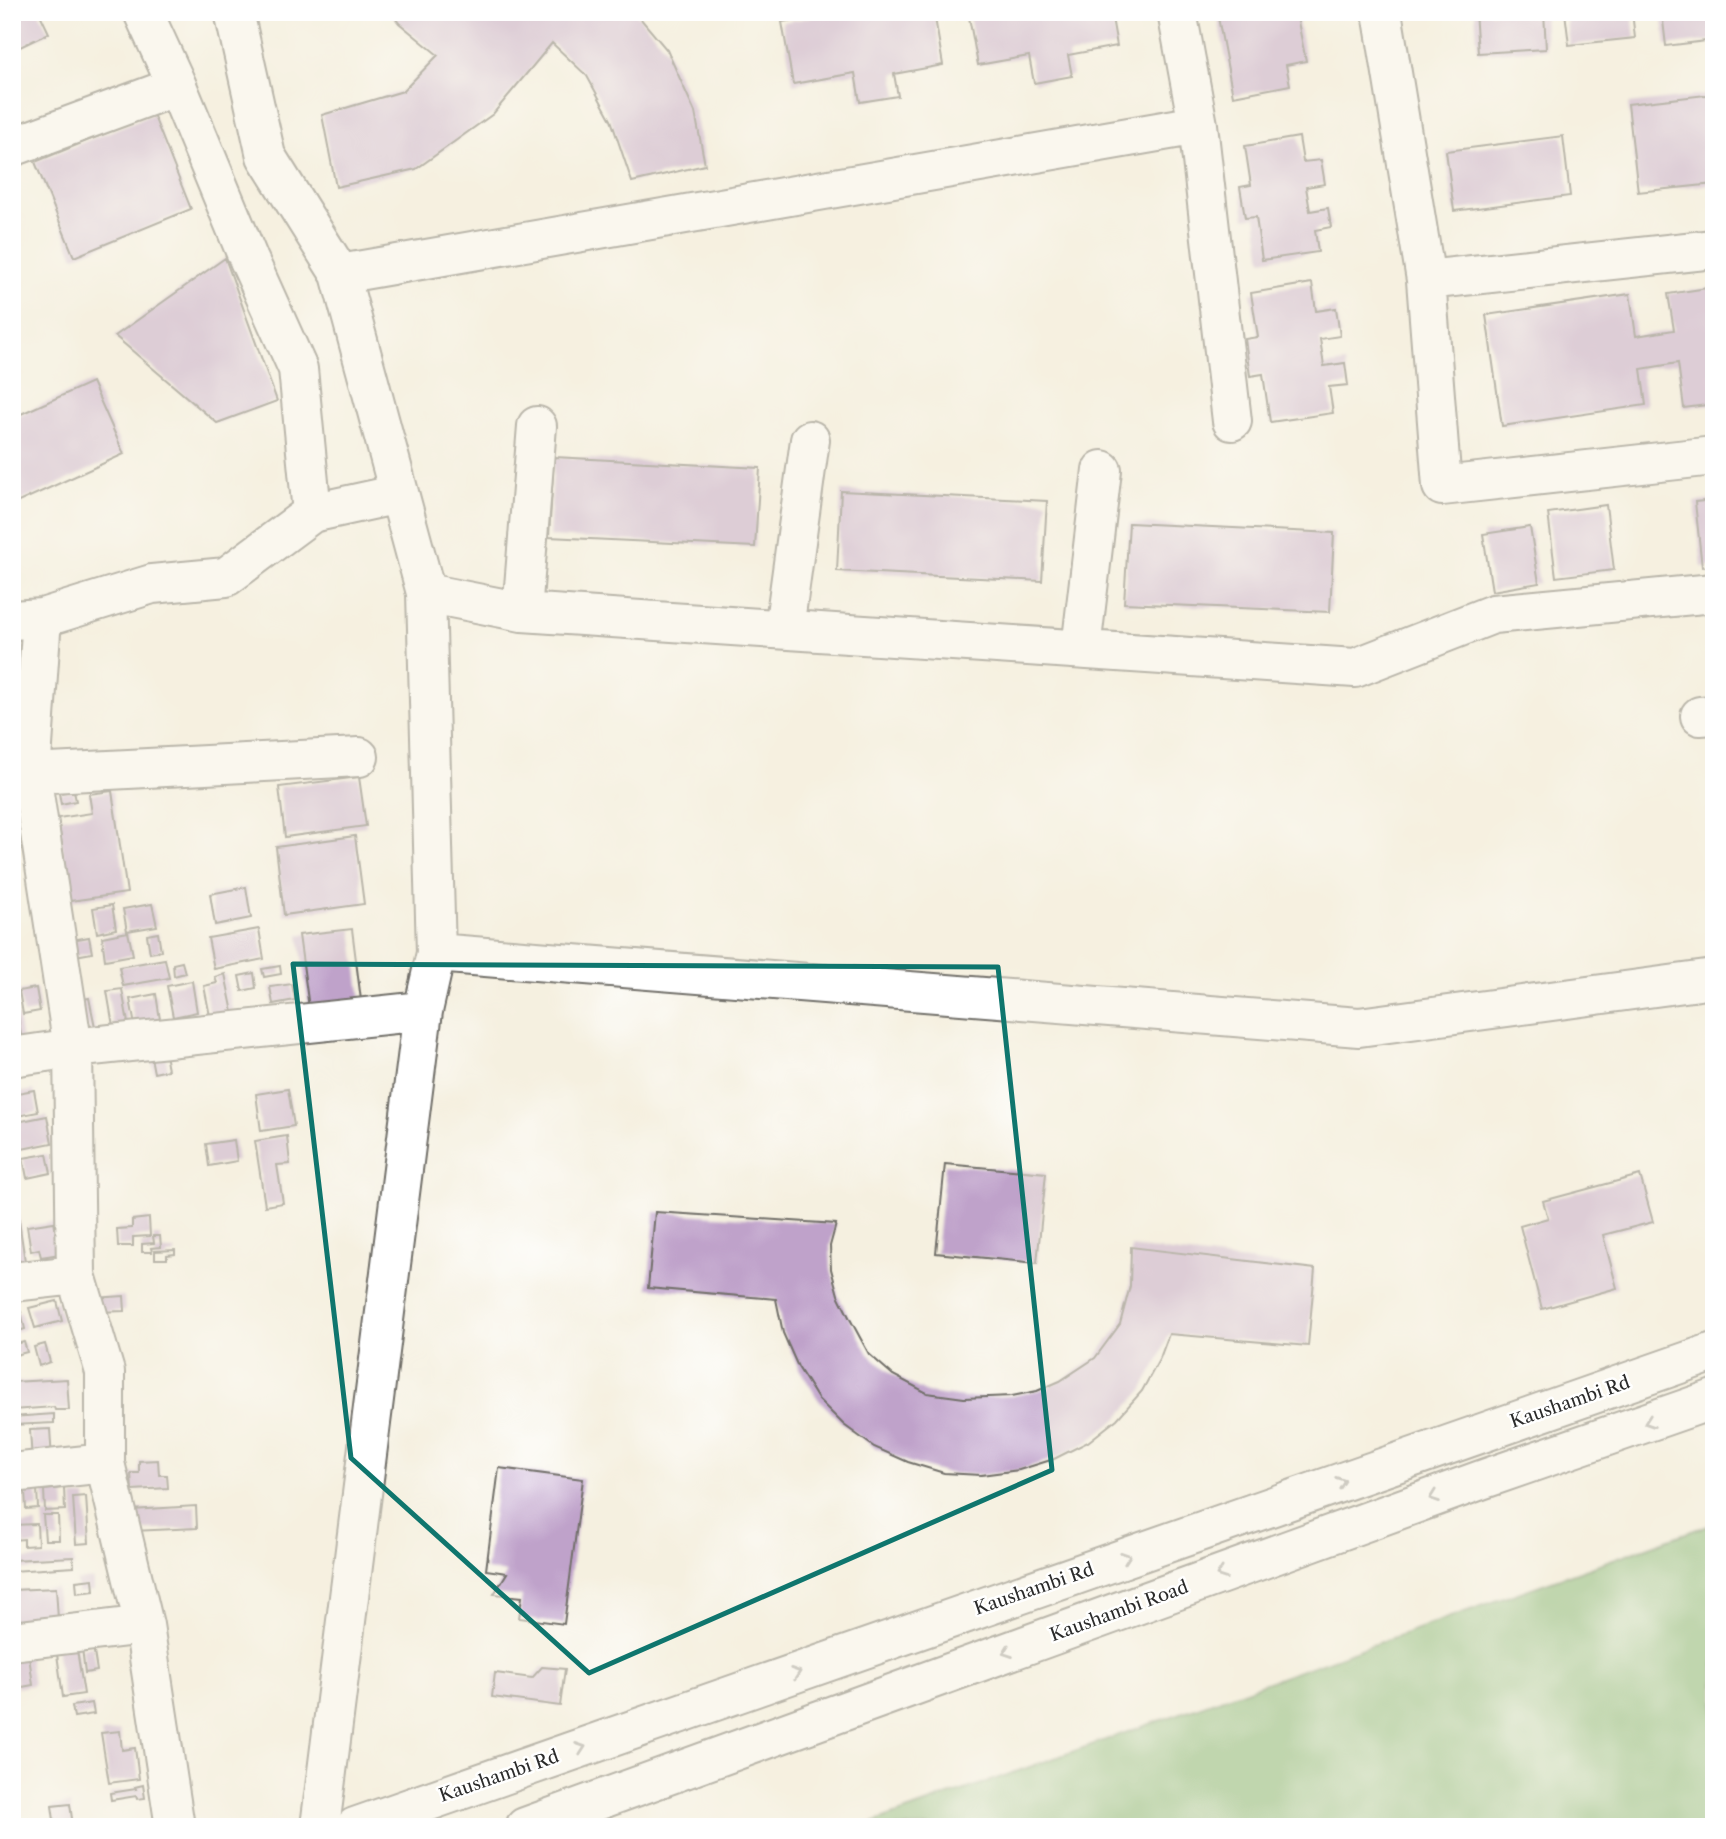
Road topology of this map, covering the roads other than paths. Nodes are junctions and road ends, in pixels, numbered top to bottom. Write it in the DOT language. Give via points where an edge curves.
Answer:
graph roads {
  1 [pos="143,12"];
  2 [pos="234,12"];
  3 [pos="1177,12"];
  4 [pos="1382,12"];
  5 [pos="177,86"];
  6 [pos="1198,125"];
  7 [pos="12,147"];
  8 [pos="1714,249"];
  9 [pos="340,274"];
  10 [pos="1426,280"];
  11 [pos="1232,421"];
  12 [pos="537,426"];
  13 [pos="810,440"];
  14 [pos="1714,456"];
  15 [pos="1102,470"];
  16 [pos="399,494"];
  17 [pos="312,513"];
  18 [pos="426,593"];
  19 [pos="1714,593"];
  20 [pos="522,611"];
  21 [pos="27,619"];
  22 [pos="784,629"];
  23 [pos="1081,649"];
  24 [pos="359,757"];
  25 [pos="30,774"];
  26 [pos="436,953"];
  27 [pos="1714,979"];
  28 [pos="423,1011"];
  29 [pos="73,1048"];
  30 [pos="12,1057"];
  31 [pos="76,1275"];
  32 [pos="12,1282"];
  33 [pos="1714,1352"];
  34 [pos="1714,1399"];
  35 [pos="105,1463"];
  36 [pos="12,1473"];
  37 [pos="144,1625"];
  38 [pos="12,1641"];
  39 [pos="175,1827"];
  40 [pos="320,1827"];
  41 [pos="355,1827"];
  42 [pos="525,1827"];
  1 -- 5 [label="street"];
  2 -- 9 [label="street" via="266,156"];
  3 -- 6 [label="street"];
  4 -- 10 [label="street"];
  5 -- 7 [label="street"];
  5 -- 17 [label="street" via="298,369"];
  6 -- 9 [label="street"];
  6 -- 11 [label="street"];
  8 -- 10 [label="street"];
  9 -- 16 [label="street"];
  10 -- 14 [label="street" via="1442,486"];
  12 -- 20 [label="street"];
  13 -- 22 [label="street"];
  15 -- 23 [label="street"];
  16 -- 17 [label="street"];
  16 -- 18 [label="street"];
  17 -- 21 [label="street" via="226,577 152,584"];
  18 -- 20 [label="street"];
  18 -- 26 [label="street"];
  19 -- 23 [label="street" via="1493,614 1356,668"];
  20 -- 22 [label="street"];
  21 -- 25 [label="street"];
  22 -- 23 [label="street"];
  24 -- 25 [label="street"];
  25 -- 29 [label="street"];
  26 -- 27 [label="street" via="1359,1027"];
  26 -- 28 [label="street"];
  28 -- 29 [label="street"];
  28 -- 40 [label="street"];
  29 -- 30 [label="street"];
  29 -- 31 [label="street"];
  31 -- 32 [label="street"];
  31 -- 35 [label="street" via="105,1372"];
  41 -- 33 [label="street, Kaushambi Rd, one-way"];
  34 -- 42 [label="street, Kaushambi Road, one-way"];
  35 -- 36 [label="street"];
  35 -- 37 [label="street"];
  37 -- 38 [label="street"];
  37 -- 39 [label="street"];
}
